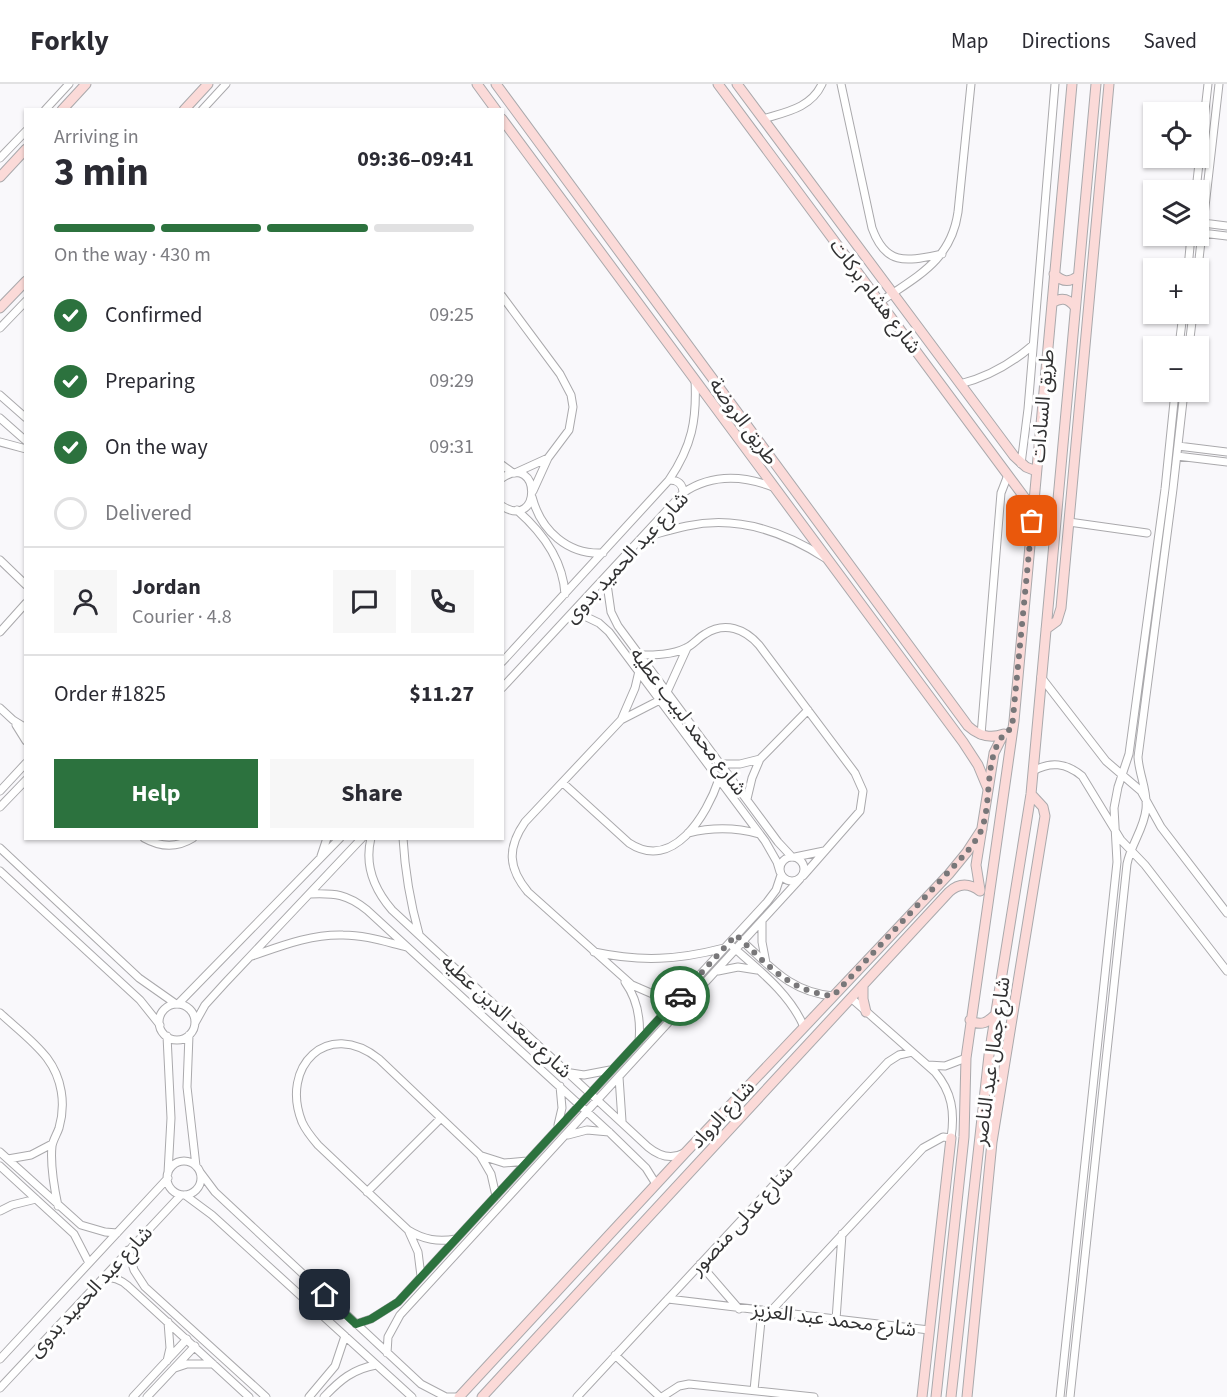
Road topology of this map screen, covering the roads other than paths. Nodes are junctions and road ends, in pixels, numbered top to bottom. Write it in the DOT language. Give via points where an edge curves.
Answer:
graph roads {
  1 [pos="86,84"];
  2 [pos="208,84"];
  3 [pos="226,84"];
  4 [pos="477,84"];
  5 [pos="496,84"];
  6 [pos="719,84"];
  7 [pos="737,84"];
  8 [pos="822,84"];
  9 [pos="841,84"];
  10 [pos="971,84"];
  11 [pos="1055,84"];
  12 [pos="1072,84"];
  13 [pos="1095,84"];
  14 [pos="1109,84"];
  15 [pos="1208,84"];
  16 [pos="1219,84"];
  17 [pos="67,85"];
  18 [pos="47,108"];
  19 [pos="64,108"];
  20 [pos="187,108"];
  21 [pos="204,108"];
  22 [pos="495,108"];
  23 [pos="763,119"];
  24 [pos="504,121"];
  25 [pos="24,132"];
  26 [pos="24,151"];
  27 [pos="0,159"];
  28 [pos="9,168"];
  29 [pos="0,177"];
  30 [pos="1201,180"];
  31 [pos="1202,180"];
  32 [pos="569,184"];
  33 [pos="557,192"];
  34 [pos="588,209"];
  35 [pos="576,219"];
  36 [pos="1209,224"];
  37 [pos="1227,226"];
  38 [pos="1209,234"];
  39 [pos="1227,236"];
  40 [pos="943,254"];
  41 [pos="1054,274"];
  42 [pos="1078,276"];
  43 [pos="24,283"];
  44 [pos="17,290"];
  45 [pos="892,294"];
  46 [pos="24,297"];
  47 [pos="504,299"];
  48 [pos="24,301"];
  49 [pos="880,302"];
  50 [pos="1052,303"];
  51 [pos="1075,307"];
  52 [pos="0,308"];
  53 [pos="0,328"];
  54 [pos="1033,345"];
  55 [pos="695,380"];
  56 [pos="960,384"];
  57 [pos="0,395"];
  58 [pos="1174,402"];
  59 [pos="1183,402"];
  60 [pos="24,416"];
  61 [pos="0,418"];
  62 [pos="1172,418"];
  63 [pos="1180,420"];
  64 [pos="24,439"];
  65 [pos="0,442"];
  66 [pos="1178,446"];
  67 [pos="24,448"];
  68 [pos="1227,452"];
  69 [pos="1177,456"];
  70 [pos="548,458"];
  71 [pos="1227,462"];
  72 [pos="1021,464"];
  73 [pos="1061,465"];
  74 [pos="504,466"];
  75 [pos="1075,467"];
  76 [pos="1036,471"];
  77 [pos="514,473"];
  78 [pos="1008,475"];
  79 [pos="504,477"];
  80 [pos="669,480"];
  81 [pos="773,487"];
  82 [pos="1165,489"];
  83 [pos="1173,489"];
  84 [pos="682,493"];
  85 [pos="533,494"];
  86 [pos="504,507"];
  87 [pos="1033,509"];
  88 [pos="515,510"];
  89 [pos="504,515"];
  90 [pos="1070,522"];
  91 [pos="1147,532"];
  92 [pos="642,538"];
  93 [pos="603,553"];
  94 [pos="825,558"];
  95 [pos="0,560"];
  96 [pos="606,577"];
  97 [pos="24,583"];
  98 [pos="565,594"];
  99 [pos="24,605"];
  100 [pos="574,611"];
  101 [pos="1046,629"];
  102 [pos="0,632"];
  103 [pos="899,633"];
  104 [pos="888,642"];
  105 [pos="687,648"];
  106 [pos="915,654"];
  107 [pos="639,655"];
  108 [pos="504,660"];
  109 [pos="903,663"];
  110 [pos="639,670"];
  111 [pos="1041,677"];
  112 [pos="504,686"];
  113 [pos="667,692"];
  114 [pos="660,700"];
  115 [pos="0,708"];
  116 [pos="808,710"];
  117 [pos="13,720"];
  118 [pos="621,720"];
  119 [pos="1037,726"];
  120 [pos="24,727"];
  121 [pos="1012,728"];
  122 [pos="978,733"];
  123 [pos="1004,734"];
  124 [pos="24,738"];
  125 [pos="963,742"];
  126 [pos="760,759"];
  127 [pos="720,764"];
  128 [pos="24,766"];
  129 [pos="1033,771"];
  130 [pos="1122,776"];
  131 [pos="719,779"];
  132 [pos="24,782"];
  133 [pos="563,783"];
  134 [pos="988,789"];
  135 [pos="0,791"];
  136 [pos="1031,794"];
  137 [pos="1146,798"];
  138 [pos="747,799"];
  139 [pos="0,809"];
  140 [pos="1114,828"];
  141 [pos="982,829"];
  142 [pos="688,833"];
  143 [pos="759,834"];
  144 [pos="148,840"];
  145 [pos="189,840"];
  146 [pos="326,840"];
  147 [pos="338,840"];
  148 [pos="360,840"];
  149 [pos="371,840"];
  150 [pos="403,840"];
  151 [pos="0,848"];
  152 [pos="1131,850"];
  153 [pos="824,851"];
  154 [pos="793,857"];
  155 [pos="320,859"];
  156 [pos="0,871"];
  157 [pos="780,873"];
  158 [pos="801,878"];
  159 [pos="939,884"];
  160 [pos="980,891"];
  161 [pos="949,892"];
  162 [pos="310,894"];
  163 [pos="989,906"];
  164 [pos="392,910"];
  165 [pos="1227,913"];
  166 [pos="381,922"];
  167 [pos="762,922"];
  168 [pos="419,934"];
  169 [pos="736,935"];
  170 [pos="744,942"];
  171 [pos="727,946"];
  172 [pos="409,948"];
  173 [pos="736,950"];
  174 [pos="593,952"];
  175 [pos="249,957"];
  176 [pos="766,963"];
  177 [pos="759,970"];
  178 [pos="1227,971"];
  179 [pos="716,972"];
  180 [pos="621,977"];
  181 [pos="863,986"];
  182 [pos="680,996"];
  183 [pos="833,996"];
  184 [pos="851,998"];
  185 [pos="177,1004"];
  186 [pos="866,1012"];
  187 [pos="0,1013"];
  188 [pos="996,1014"];
  189 [pos="970,1020"];
  190 [pos="195,1023"];
  191 [pos="160,1025"];
  192 [pos="804,1027"];
  193 [pos="189,1035"];
  194 [pos="167,1036"];
  195 [pos="815,1037"];
  196 [pos="639,1041"];
  197 [pos="912,1052"];
  198 [pos="966,1058"];
  199 [pos="926,1064"];
  200 [pos="612,1069"];
  201 [pos="569,1073"];
  202 [pos="619,1077"];
  203 [pos="560,1086"];
  204 [pos="591,1093"];
  205 [pos="598,1100"];
  206 [pos="580,1105"];
  207 [pos="587,1112"];
  208 [pos="441,1118"];
  209 [pos="622,1121"];
  210 [pos="558,1129"];
  211 [pos="609,1132"];
  212 [pos="565,1136"];
  213 [pos="951,1138"];
  214 [pos="979,1141"];
  215 [pos="992,1142"];
  216 [pos="52,1144"];
  217 [pos="0,1152"];
  218 [pos="686,1152"];
  219 [pos="480,1155"];
  220 [pos="8,1159"];
  221 [pos="528,1160"];
  222 [pos="698,1162"];
  223 [pos="0,1166"];
  224 [pos="198,1169"];
  225 [pos="168,1176"];
  226 [pos="656,1184"];
  227 [pos="1082,1189"];
  228 [pos="1092,1191"];
  229 [pos="367,1192"];
  230 [pos="669,1194"];
  231 [pos="183,1195"];
  232 [pos="496,1196"];
  233 [pos="36,1199"];
  234 [pos="58,1206"];
  235 [pos="0,1211"];
  236 [pos="81,1225"];
  237 [pos="408,1230"];
  238 [pos="117,1233"];
  239 [pos="74,1234"];
  240 [pos="842,1234"];
  241 [pos="456,1239"];
  242 [pos="128,1250"];
  243 [pos="89,1263"];
  244 [pos="700,1264"];
  245 [pos="421,1276"];
  246 [pos="103,1278"];
  247 [pos="668,1299"];
  248 [pos="739,1308"];
  249 [pos="385,1311"];
  250 [pos="766,1311"];
  251 [pos="837,1320"];
  252 [pos="168,1322"];
  253 [pos="395,1322"];
  254 [pos="356,1324"];
  255 [pos="929,1330"];
  256 [pos="345,1336"];
  257 [pos="187,1339"];
  258 [pos="195,1346"];
  259 [pos="387,1353"];
  260 [pos="615,1355"];
  261 [pos="0,1359"];
  262 [pos="166,1361"];
  263 [pos="214,1365"];
  264 [pos="376,1365"];
  265 [pos="925,1365"];
  266 [pos="939,1365"];
  267 [pos="174,1368"];
  268 [pos="0,1388"];
  269 [pos="754,1390"];
  270 [pos="133,1397"];
  271 [pos="147,1397"];
  272 [pos="249,1397"];
  273 [pos="266,1397"];
  274 [pos="309,1397"];
  275 [pos="324,1397"];
  276 [pos="412,1397"];
  277 [pos="460,1397"];
  278 [pos="482,1397"];
  279 [pos="577,1397"];
  280 [pos="661,1397"];
  281 [pos="814,1397"];
  282 [pos="922,1397"];
  283 [pos="936,1397"];
  284 [pos="951,1397"];
  285 [pos="966,1397"];
  286 [pos="1060,1397"];
  287 [pos="1070,1397"];
  1 -- 19 [label="street"];
  2 -- 20 [label="street"];
  3 -- 21 [label="street"];
  4 -- 22 [label="street"];
  5 -- 32 [label="street, طريق الروضة"];
  6 -- 49 [label="street, شارع هشام بركات"];
  7 -- 23 [label="street, شارع هشام بركات"];
  8 -- 23 [label="street" via="817,95 799,108"];
  9 -- 40 [label="street" via="877,243 900,260"];
  10 -- 40 [label="street" via="956,227"];
  11 -- 54 [label="street"];
  12 -- 41 [label="street, طريق السادات"];
  13 -- 42 [label="street, طريق السادات"];
  14 -- 75 [label="street"];
  15 -- 30 [label="street"];
  16 -- 31 [label="street"];
  17 -- 18 [label="street"];
  23 -- 45 [label="street, شارع هشام بركات"];
  24 -- 33 [label="street, طريق الروضة"];
  25 -- 27 [label="street"];
  26 -- 28 [label="street"];
  27 -- 28 [label="street"];
  28 -- 29 [label="street"];
  32 -- 33 [label="street"];
  32 -- 34 [label="street, طريق الروضة"];
  33 -- 35 [label="street, طريق الروضة"];
  34 -- 35 [label="street"];
  34 -- 103 [label="street, طريق الروضة"];
  35 -- 55 [label="street, طريق الروضة"];
  36 -- 37 [label="street"];
  38 -- 39 [label="street"];
  40 -- 45 [label="street"];
  41 -- 42 [label="street" via="1066,281"];
  41 -- 50 [label="street, طريق السادات"];
  42 -- 51 [label="street, طريق السادات"];
  43 -- 44 [label="street"];
  44 -- 46 [label="street"];
  44 -- 52 [label="street"];
  45 -- 49 [label="street"];
  45 -- 56 [label="street, شارع هشام بركات"];
  47 -- 70 [label="street" via="572,395 569,430"];
  48 -- 53 [label="street"];
  49 -- 78 [label="street, شارع هشام بركات"];
  50 -- 51 [label="street" via="1065,299"];
  50 -- 76 [label="street, طريق السادات"];
  51 -- 73 [label="street, طريق السادات"];
  54 -- 56 [label="street" via="995,372"];
  54 -- 72 [label="street"];
  55 -- 80 [label="street, شارع عبد الحميد بدوى" via="693,430 681,463"];
  55 -- 81 [label="street, طريق الروضة"];
  56 -- 72 [label="street, شارع هشام بركات"];
  57 -- 60 [label="street"];
  58 -- 62 [label="street"];
  59 -- 63 [label="street"];
  61 -- 64 [label="street"];
  62 -- 63 [label="street"];
  62 -- 82 [label="street"];
  63 -- 66 [label="street"];
  65 -- 67 [label="street"];
  66 -- 68 [label="street"];
  66 -- 69 [label="street"];
  69 -- 71 [label="street"];
  69 -- 83 [label="street"];
  70 -- 77 [label="street"];
  70 -- 85 [label="street"];
  72 -- 76 [label="street, شارع هشام بركات"];
  72 -- 78 [label="street"];
  73 -- 75 [label="street"];
  73 -- 101 [label="street, طريق السادات"];
  74 -- 77 [label="street"];
  75 -- 90 [label="street"];
  76 -- 87 [label="street, طريق السادات"];
  77 -- 79 [label="street"];
  77 -- 85 [label="street" via="526,477"];
  78 -- 87 [label="street, شارع هشام بركات"];
  78 -- 122 [label="street" via="1001,493"];
  80 -- 84 [label="street" via="680,482"];
  80 -- 93 [label="street, شارع عبد الحميد بدوى"];
  81 -- 84 [label="street, شارع عبد الحميد بدوى" via="755,480 725,478 695,485"];
  81 -- 94 [label="street, طريق الروضة"];
  82 -- 83 [label="street"];
  82 -- 130 [label="street" via="1129,754"];
  83 -- 137 [label="street" via="1138,757"];
  84 -- 92 [label="street, شارع عبد الحميد بدوى"];
  85 -- 88 [label="street" via="527,506"];
  85 -- 93 [label="street" via="537,513 555,537 577,551"];
  86 -- 88 [label="street"];
  87 -- 121 [label="street, طريق السادات"];
  88 -- 89 [label="street"];
  88 -- 98 [label="street" via="536,529 556,557"];
  90 -- 91 [label="street"];
  90 -- 101 [label="street" via="1060,615"];
  92 -- 94 [label="street" via="688,526 736,523 784,535"];
  92 -- 96 [label="street, شارع عبد الحميد بدوى"];
  93 -- 98 [label="street, شارع عبد الحميد بدوى"];
  94 -- 104 [label="street, طريق الروضة"];
  95 -- 97 [label="street"];
  96 -- 100 [label="street, شارع عبد الحميد بدوى"];
  96 -- 107 [label="street, شارع محمد لبيب عطيه" via="611,612"];
  98 -- 108 [label="street, شارع عبد الحميد بدوى"];
  99 -- 102 [label="street"];
  100 -- 110 [label="street, شارع محمد لبيب عطيه" via="609,632"];
  100 -- 112 [label="street, شارع عبد الحميد بدوى"];
  101 -- 111 [label="street, طريق السادات"];
  103 -- 104 [label="street"];
  103 -- 106 [label="street, طريق الروضة"];
  104 -- 109 [label="street, طريق الروضة"];
  105 -- 107 [label="street"];
  105 -- 113 [label="street"];
  105 -- 116 [label="street" via="714,629 744,631"];
  106 -- 109 [label="street"];
  106 -- 122 [label="street, طريق الروضة"];
  107 -- 113 [label="street, شارع محمد لبيب عطيه"];
  109 -- 125 [label="street, طريق الروضة"];
  110 -- 114 [label="street, شارع محمد لبيب عطيه"];
  110 -- 118 [label="street"];
  111 -- 119 [label="street, طريق السادات"];
  111 -- 130 [label="street"];
  113 -- 127 [label="street, شارع محمد لبيب عطيه"];
  114 -- 118 [label="street"];
  114 -- 131 [label="street, شارع محمد لبيب عطيه"];
  115 -- 117 [label="street"];
  116 -- 126 [label="street"];
  116 -- 153 [label="street" via="855,773 863,791 860,811"];
  117 -- 120 [label="street"];
  117 -- 124 [label="street"];
  118 -- 133 [label="street"];
  119 -- 129 [label="street, شارع جمال عبد الناصر"];
  121 -- 123 [label="street"];
  121 -- 163 [label="street, شارع جمال عبد الناصر"];
  122 -- 123 [label="street" via="989,737"];
  122 -- 125 [label="street"];
  123 -- 134 [label="street" via="994,753"];
  125 -- 134 [label="street, طريق الروضة"];
  126 -- 127 [label="street"];
  126 -- 138 [label="street"];
  127 -- 138 [label="street, شارع محمد لبيب عطيه"];
  128 -- 135 [label="street"];
  129 -- 136 [label="street, شارع جمال عبد الناصر"];
  129 -- 140 [label="street" via="1053,764 1073,769 1088,784"];
  130 -- 137 [label="street"];
  130 -- 140 [label="street"];
  131 -- 142 [label="street" via="710,802"];
  131 -- 143 [label="street, شارع محمد لبيب عطيه"];
  132 -- 139 [label="street"];
  133 -- 142 [label="street" via="638,849 659,852"];
  133 -- 174 [label="street" via="516,835 513,866 528,892"];
  134 -- 141 [label="street"];
  136 -- 188 [label="street, شارع جمال عبد الناصر"];
  136 -- 215 [label="street" via="1043,807 1045,816"];
  137 -- 152 [label="street" via="1142,827"];
  137 -- 165 [label="street" via="1161,827"];
  138 -- 154 [label="street, شارع محمد لبيب عطيه"];
  140 -- 152 [label="street"];
  140 -- 227 [label="street" via="1117,862"];
  141 -- 159 [label="street, شارع الرواد"];
  141 -- 160 [label="street" via="976,865"];
  142 -- 143 [label="street" via="731,828"];
  143 -- 157 [label="street, شارع محمد لبيب عطيه"];
  144 -- 145 [label="street" via="168,846"];
  146 -- 155 [label="street"];
  147 -- 155 [label="street"];
  148 -- 162 [label="street"];
  149 -- 164 [label="street, شارع سعد الدين عطيه" via="372,881"];
  150 -- 168 [label="street" via="408,889"];
  151 -- 185 [label="street" via="139,978"];
  152 -- 178 [label="street"];
  152 -- 228 [label="street"];
  153 -- 154 [label="street"];
  153 -- 158 [label="street"];
  154 -- 157 [label="street" via="782,861"];
  154 -- 158 [label="street" via="804,865"];
  155 -- 185 [label="street"];
  156 -- 191 [label="street" via="140,1000"];
  157 -- 158 [label="street" via="788,881"];
  157 -- 169 [label="street" via="772,896"];
  158 -- 167 [label="street"];
  159 -- 161 [label="street" via="948,886"];
  159 -- 183 [label="street, شارع الرواد"];
  160 -- 161 [label="street" via="968,884"];
  160 -- 163 [label="street"];
  161 -- 181 [label="street, شارع الرواد"];
  162 -- 166 [label="street, شارع سعد الدين عطيه" via="341,895 355,900"];
  162 -- 175 [label="street"];
  163 -- 189 [label="street, شارع جمال عبد الناصر"];
  164 -- 166 [label="street"];
  164 -- 168 [label="street, شارع سعد الدين عطيه"];
  166 -- 172 [label="street, شارع سعد الدين عطيه"];
  167 -- 170 [label="street"];
  167 -- 176 [label="street"];
  168 -- 201 [label="street, شارع سعد الدين عطيه"];
  169 -- 170 [label="street"];
  169 -- 171 [label="street"];
  170 -- 173 [label="street"];
  170 -- 176 [label="street"];
  171 -- 173 [label="street"];
  171 -- 174 [label="street" via="672,959 646,960"];
  171 -- 182 [label="street"];
  172 -- 175 [label="street" via="342,934 297,941"];
  172 -- 203 [label="street, شارع سعد الدين عطيه"];
  173 -- 177 [label="street"];
  173 -- 179 [label="street"];
  174 -- 180 [label="street"];
  175 -- 190 [label="street" via="205,1005"];
  176 -- 183 [label="street" via="797,987"];
  177 -- 179 [label="street" via="738,967"];
  177 -- 192 [label="street" via="787,999"];
  179 -- 202 [label="street"];
  180 -- 182 [label="street" via="643,991"];
  180 -- 196 [label="street" via="635,1000"];
  181 -- 184 [label="street, شارع الرواد"];
  181 -- 186 [label="street"];
  182 -- 196 [label="street"];
  183 -- 192 [label="street, شارع الرواد"];
  184 -- 186 [label="street"];
  184 -- 195 [label="street, شارع الرواد"];
  185 -- 190 [label="street" via="192,1012"];
  185 -- 191 [label="street" via="163,1011"];
  186 -- 197 [label="street"];
  187 -- 216 [label="street" via="46,1056 60,1084 62,1116"];
  188 -- 189 [label="street" via="986,1023"];
  188 -- 214 [label="street, شارع جمال عبد الناصر"];
  189 -- 198 [label="street, شارع جمال عبد الناصر"];
  190 -- 193 [label="street"];
  191 -- 194 [label="street"];
  192 -- 195 [label="street"];
  192 -- 218 [label="street, شارع الرواد"];
  193 -- 194 [label="street" via="178,1040"];
  193 -- 224 [label="street" via="187,1087"];
  194 -- 225 [label="street" via="171,1118"];
  195 -- 222 [label="street, شارع الرواد"];
  196 -- 200 [label="street"];
  197 -- 199 [label="street"];
  197 -- 244 [label="street, شارع عدلى منصور" via="899,1055 884,1067"];
  198 -- 199 [label="street" via="945,1066"];
  198 -- 266 [label="street, شارع جمال عبد الناصر" via="964,1137"];
  199 -- 213 [label="street" via="948,1091 953,1114"];
  200 -- 201 [label="street"];
  200 -- 204 [label="street"];
  201 -- 204 [label="street, شارع سعد الدين عطيه"];
  202 -- 205 [label="street"];
  202 -- 209 [label="street"];
  203 -- 206 [label="street, شارع سعد الدين عطيه"];
  203 -- 210 [label="street" via="562,1108"];
  204 -- 205 [label="street, شارع سعد الدين عطيه"];
  204 -- 206 [label="street"];
  205 -- 207 [label="street"];
  205 -- 209 [label="street, شارع سعد الدين عطيه"];
  206 -- 207 [label="street, شارع سعد الدين عطيه"];
  206 -- 210 [label="street"];
  207 -- 211 [label="street, شارع سعد الدين عطيه"];
  207 -- 212 [label="street"];
  208 -- 219 [label="street"];
  208 -- 229 [label="street"];
  208 -- 229 [label="street" via="368,1050 341,1043 314,1053 299,1079 302,1121 318,1145"];
  209 -- 218 [label="street, شارع سعد الدين عطيه" via="654,1152 671,1157"];
  210 -- 221 [label="street"];
  211 -- 212 [label="street" via="587,1130"];
  211 -- 226 [label="street, شارع سعد الدين عطيه" via="646,1168"];
  212 -- 253 [label="street"];
  213 -- 240 [label="street" via="943,1137 923,1148"];
  213 -- 255 [label="street"];
  214 -- 215 [label="street"];
  214 -- 284 [label="street, شارع جمال عبد الناصر"];
  215 -- 285 [label="street"];
  216 -- 220 [label="street" via="31,1155"];
  216 -- 234 [label="street"];
  217 -- 220 [label="street"];
  218 -- 222 [label="street"];
  218 -- 226 [label="street, شارع الرواد"];
  219 -- 221 [label="street" via="504,1163"];
  219 -- 232 [label="street" via="491,1174"];
  220 -- 234 [label="street"];
  221 -- 232 [label="street"];
  222 -- 230 [label="street, شارع الرواد"];
  223 -- 233 [label="street"];
  224 -- 225 [label="street" via="192,1163 180,1162"];
  224 -- 231 [label="street" via="199,1188"];
  224 -- 254 [label="street" via="214,1192"];
  225 -- 231 [label="street" via="172,1189"];
  225 -- 238 [label="street, شارع عبد الحميد بدوى"];
  226 -- 230 [label="street"];
  226 -- 277 [label="street, شارع الرواد"];
  227 -- 228 [label="street"];
  227 -- 286 [label="street"];
  228 -- 287 [label="street"];
  229 -- 237 [label="street"];
  230 -- 278 [label="street, شارع الرواد"];
  231 -- 242 [label="street, شارع عبد الحميد بدوى"];
  231 -- 256 [label="street" via="212,1215"];
  232 -- 241 [label="street"];
  233 -- 235 [label="street"];
  233 -- 239 [label="street"];
  234 -- 236 [label="street"];
  236 -- 238 [label="street"];
  236 -- 239 [label="street"];
  237 -- 241 [label="street" via="426,1239"];
  237 -- 245 [label="street" via="418,1252"];
  238 -- 243 [label="street, شارع عبد الحميد بدوى"];
  239 -- 243 [label="street"];
  240 -- 250 [label="street"];
  240 -- 251 [label="street"];
  241 -- 245 [label="street"];
  242 -- 246 [label="street, شارع عبد الحميد بدوى"];
  242 -- 273 [label="street" via="145,1287"];
  243 -- 261 [label="street, شارع عبد الحميد بدوى"];
  244 -- 247 [label="street, شارع عدلى منصور"];
  244 -- 248 [label="street, شارع محمد عبد العزيز"];
  245 -- 249 [label="street"];
  246 -- 252 [label="street" via="122,1280"];
  246 -- 268 [label="street, شارع عبد الحميد بدوى"];
  247 -- 248 [label="street, شارع محمد عبد العزيز"];
  247 -- 260 [label="street, شارع عدلى منصور"];
  248 -- 250 [label="street, شارع محمد عبد العزيز"];
  249 -- 253 [label="street"];
  249 -- 254 [label="street"];
  250 -- 251 [label="street, شارع محمد عبد العزيز"];
  250 -- 269 [label="street"];
  251 -- 255 [label="street, شارع محمد عبد العزيز"];
  252 -- 257 [label="street"];
  252 -- 262 [label="street" via="170,1348"];
  253 -- 259 [label="street" via="388,1337"];
  254 -- 259 [label="street"];
  255 -- 265 [label="street"];
  256 -- 264 [label="street"];
  256 -- 274 [label="street" via="336,1366"];
  257 -- 258 [label="street"];
  257 -- 262 [label="street"];
  258 -- 263 [label="street"];
  258 -- 267 [label="street"];
  259 -- 277 [label="street" via="427,1388"];
  260 -- 279 [label="street, شارع عدلى منصور"];
  260 -- 280 [label="street"];
  262 -- 270 [label="street"];
  263 -- 267 [label="street"];
  263 -- 272 [label="street"];
  264 -- 275 [label="street" via="347,1375"];
  264 -- 276 [label="street"];
  265 -- 266 [label="street"];
  265 -- 282 [label="street"];
  266 -- 283 [label="street, شارع جمال عبد الناصر"];
  267 -- 271 [label="street"];
  269 -- 280 [label="street" via="689,1384"];
  269 -- 281 [label="street"];
}
